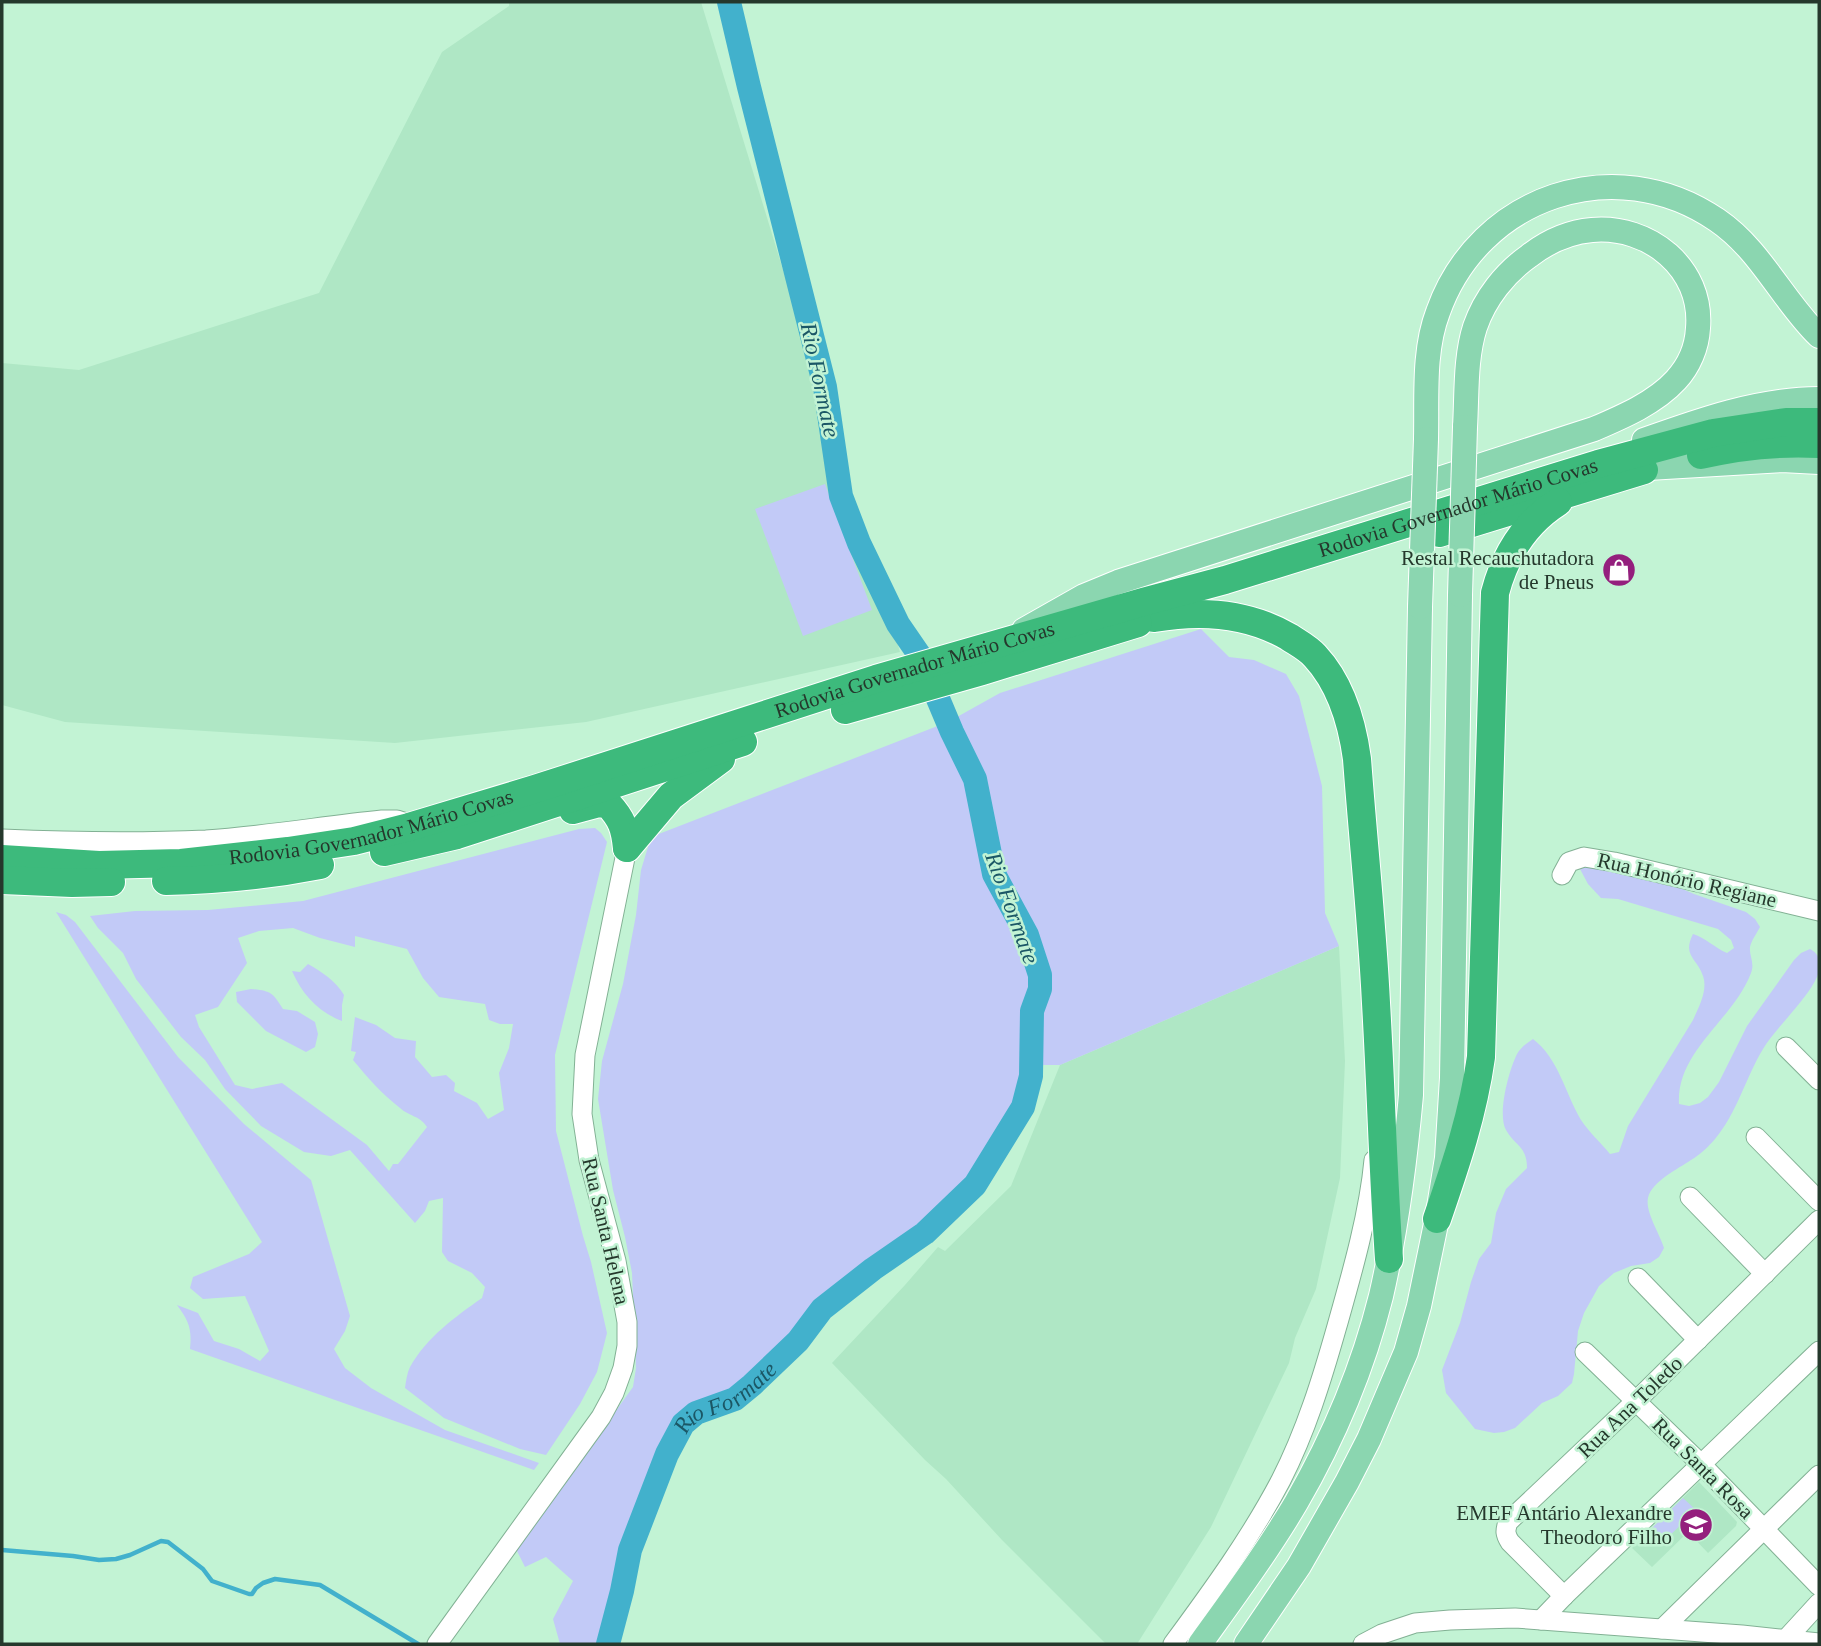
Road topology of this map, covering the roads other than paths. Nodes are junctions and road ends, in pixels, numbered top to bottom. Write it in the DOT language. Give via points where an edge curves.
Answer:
graph roads {
  1 [pos="1819,336"];
  2 [pos="1819,398"];
  3 [pos="1819,422"];
  4 [pos="1819,444"];
  5 [pos="1819,462"];
  6 [pos="1598,464"];
  7 [pos="1648,468"];
  8 [pos="1582,489"];
  9 [pos="1154,618"];
  10 [pos="1006,642"];
  11 [pos="978,661"];
  12 [pos="876,690"];
  13 [pos="751,740"];
  14 [pos="409,827"];
  15 [pos="2,839"];
  16 [pos="627,848"];
  17 [pos="359,858"];
  18 [pos="2,859"];
  19 [pos="1562,876"];
  20 [pos="2,880"];
  21 [pos="1819,911"];
  22 [pos="1786,1047"];
  23 [pos="1819,1080"];
  24 [pos="1381,1086"];
  25 [pos="1756,1137"];
  26 [pos="1690,1197"];
  27 [pos="1819,1201"];
  28 [pos="1437,1219"];
  29 [pos="1819,1220"];
  30 [pos="1389,1259"];
  31 [pos="1765,1274"];
  32 [pos="1638,1278"];
  33 [pos="1698,1340"];
  34 [pos="1819,1351"];
  35 [pos="1585,1352"];
  36 [pos="1636,1401"];
  37 [pos="1701,1464"];
  38 [pos="1819,1475"];
  39 [pos="1765,1530"];
  40 [pos="1819,1586"];
  41 [pos="1564,1596"];
  42 [pos="1819,1603"];
  43 [pos="1541,1620"];
  44 [pos="1662,1629"];
  45 [pos="1740,1639"];
  46 [pos="1786,1639"];
  47 [pos="1819,1643"];
  48 [pos="437,1644"];
  49 [pos="1173,1644"];
  50 [pos="1200,1644"];
  51 [pos="1246,1644"];
  52 [pos="1363,1644"];
  1 -- 30 [label="main road, bridge" via="1735,234 1702,211 1666,195 1627,187 1587,188 1530,206 1499,225 1472,251 1451,281 1430,342 1411,1095"];
  2 -- 6 [label="main road" via="1711,416 1629,444"];
  3 -- 6 [label="highway, Rodovia Governador Mário Covas" via="1713,433"];
  4 -- 7 [label="highway, Rodovia Governador Mário Covas" via="1714,452"];
  5 -- 7 [label="main road"];
  6 -- 10 [label="highway, Rodovia Governador Mário Covas" via="1225,580"];
  7 -- 8 [label="highway, Rodovia Governador Mário Covas"];
  8 -- 9 [label="highway, Rodovia Governador Mário Covas"];
  8 -- 28 [label="highway" via="1530,524 1504,563 1495,593 1481,1057 1463,1143"];
  9 -- 11 [label="highway, Rodovia Governador Mário Covas"];
  9 -- 24 [label="highway" via="1213,614 1269,627 1313,654 1340,696 1352,727 1357,759"];
  10 -- 11 [label="highway, Rodovia Governador Mário Covas"];
  10 -- 28 [label="main road, bridge" via="1098,589 1594,429 1637,408 1676,381 1695,348 1696,298 1679,264 1649,240 1623,232 1593,230 1563,236 1522,261 1499,284 1476,326 1469,355 1465,427 1460,595 1452,1079"];
  11 -- 12 [label="highway, Rodovia Governador Mário Covas"];
  12 -- 13 [label="highway, Rodovia Governador Mário Covas"];
  12 -- 14 [label="highway, Rodovia Governador Mário Covas"];
  13 -- 16 [label="highway" via="675,792"];
  13 -- 17 [label="highway, Rodovia Governador Mário Covas" via="457,835"];
  14 -- 15 [label="street" via="397,820 382,820 205,840"];
  14 -- 18 [label="highway, Rodovia Governador Mário Covas" via="341,843 181,863 99,865"];
  16 -- 17 [label="highway" via="617,814 608,804 599,803 472,841"];
  16 -- 48 [label="street, Rua Santa Helena" via="585,1055 582,1114 627,1322 623,1368 601,1417"];
  17 -- 20 [label="highway, Rodovia Governador Mário Covas" via="213,880"];
  19 -- 21 [label="street, Rua Honório Regiane" via="1569,862 1584,857"];
  22 -- 23 [label="street"];
  24 -- 30 [label="highway"];
  24 -- 49 [label="street" via="1372,1179 1315,1404 1281,1480 1234,1560"];
  25 -- 27 [label="street"];
  26 -- 31 [label="street"];
  28 -- 51 [label="main road" via="1406,1352 1369,1439 1300,1566"];
  29 -- 31 [label="street, Rua Ana Toledo"];
  30 -- 50 [label="main road" via="1360,1363 1317,1464 1275,1537"];
  31 -- 33 [label="street, Rua Ana Toledo"];
  32 -- 33 [label="street"];
  33 -- 36 [label="street, Rua Ana Toledo"];
  34 -- 37 [label="street"];
  35 -- 36 [label="street, Rua Santa Rosa"];
  36 -- 37 [label="street, Rua Santa Rosa"];
  36 -- 41 [label="street, Rua Ana Toledo" via="1508,1522 1505,1530 1510,1542"];
  37 -- 39 [label="street, Rua Santa Rosa"];
  37 -- 41 [label="street"];
  38 -- 39 [label="street"];
  39 -- 40 [label="street, Rua Santa Rosa"];
  39 -- 44 [label="street"];
  41 -- 43 [label="street"];
  42 -- 46 [label="street"];
  43 -- 44 [label="street"];
  43 -- 52 [label="street" via="1415,1623"];
  44 -- 45 [label="street"];
  45 -- 46 [label="street"];
  46 -- 47 [label="street"];
}
